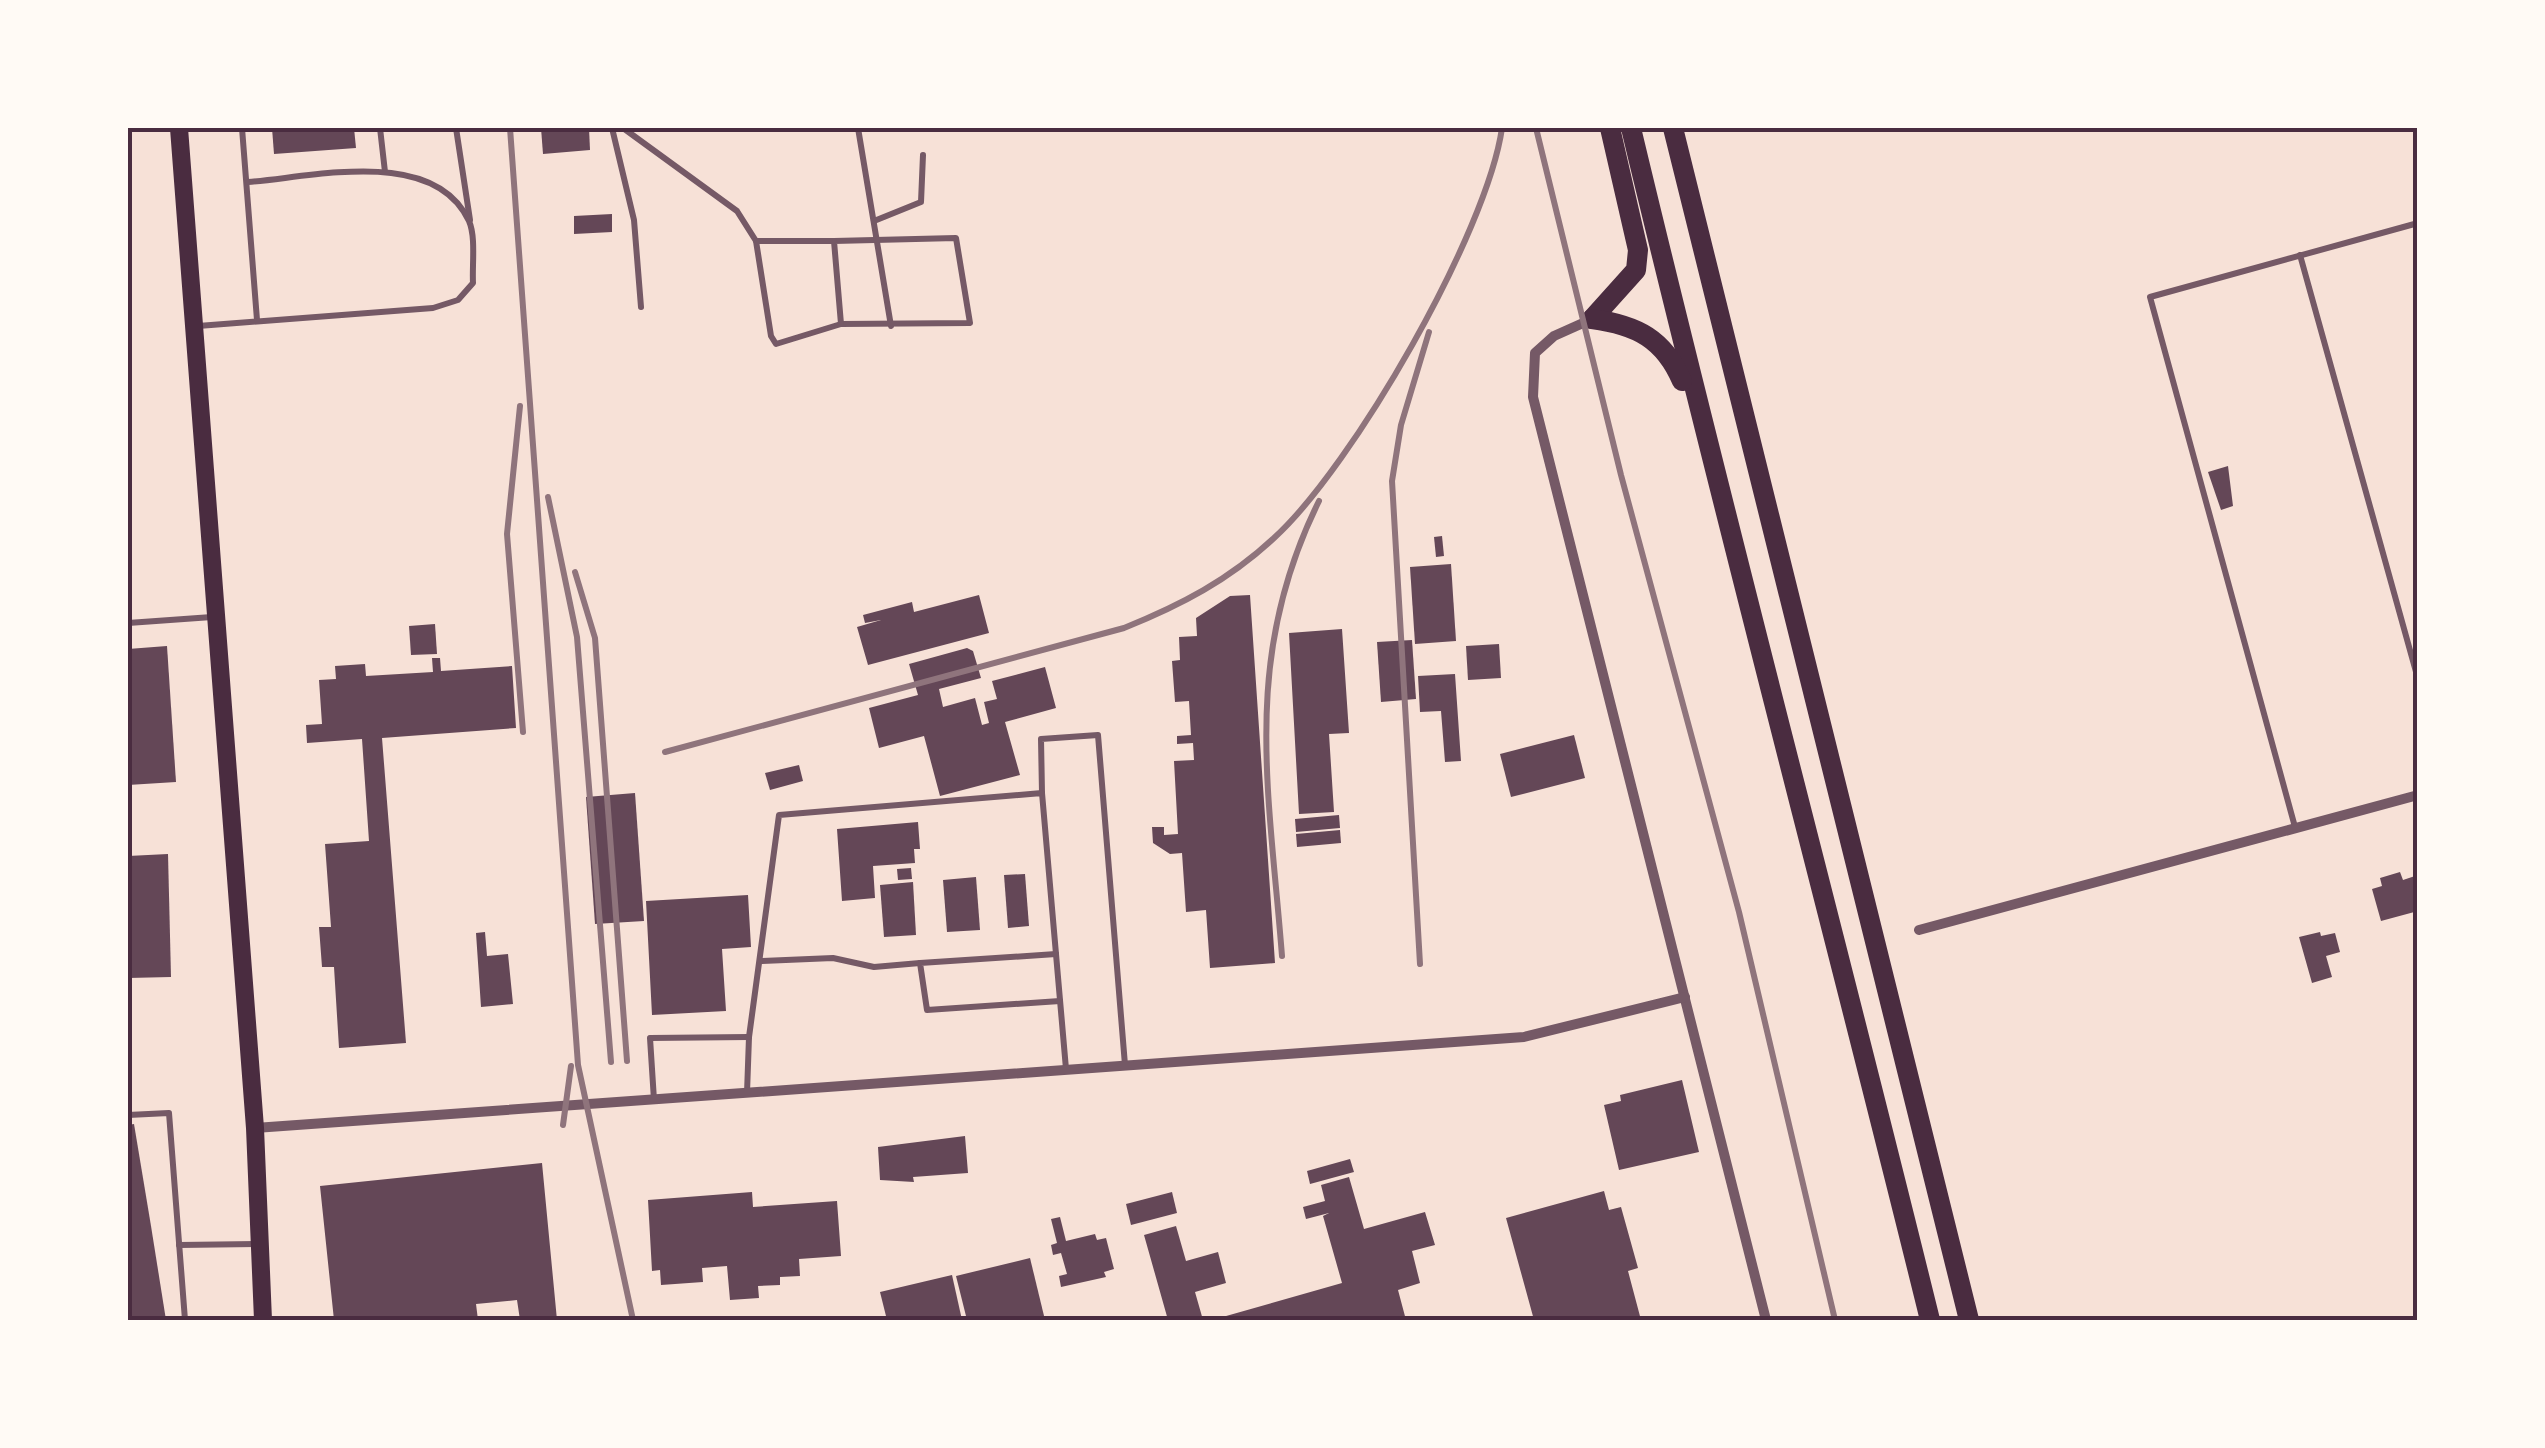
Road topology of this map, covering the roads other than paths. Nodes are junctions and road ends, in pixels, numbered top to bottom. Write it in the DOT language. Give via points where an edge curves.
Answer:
graph roads {
  1 [pos="180,128"];
  2 [pos="242,128"];
  3 [pos="380,128"];
  4 [pos="456,128"];
  5 [pos="612,128"];
  6 [pos="623,128"];
  7 [pos="858,128"];
  8 [pos="1610,128"];
  9 [pos="1631,128"];
  10 [pos="1673,128"];
  11 [pos="922,155"];
  12 [pos="385,172"];
  13 [pos="248,182"];
  14 [pos="874,222"];
  15 [pos="470,223"];
  16 [pos="2418,223"];
  17 [pos="756,240"];
  18 [pos="877,241"];
  19 [pos="834,242"];
  20 [pos="2300,254"];
  21 [pos="641,307"];
  22 [pos="1592,319"];
  23 [pos="257,320"];
  24 [pos="841,324"];
  25 [pos="197,326"];
  26 [pos="891,326"];
  27 [pos="1709,454"];
  28 [pos="218,617"];
  29 [pos="128,623"];
  30 [pos="2418,679"];
  31 [pos="1042,792"];
  32 [pos="2418,796"];
  33 [pos="2296,828"];
  34 [pos="1920,930"];
  35 [pos="1056,954"];
  36 [pos="762,961"];
  37 [pos="920,963"];
  38 [pos="1686,997"];
  39 [pos="1060,1000"];
  40 [pos="749,1037"];
  41 [pos="1125,1066"];
  42 [pos="1066,1070"];
  43 [pos="747,1092"];
  44 [pos="654,1102"];
  45 [pos="128,1115"];
  46 [pos="255,1128"];
  47 [pos="260,1244"];
  48 [pos="179,1246"];
  49 [pos="184,1320"];
  50 [pos="263,1320"];
  51 [pos="1766,1320"];
  52 [pos="1930,1320"];
  53 [pos="1968,1320"];
  1 -- 25 [label="main road"];
  2 -- 13 [label="lane"];
  3 -- 12 [label="lane"];
  4 -- 15 [label="lane"];
  5 -- 21 [label="lane" via="634,220"];
  6 -- 17 [label="lane" via="738,211"];
  7 -- 14 [label="lane"];
  8 -- 22 [label="highway" via="1638,250 1636,270"];
  9 -- 27 [label="highway"];
  10 -- 53 [label="highway"];
  11 -- 14 [label="lane" via="921,202"];
  12 -- 13 [label="lane"];
  12 -- 15 [label="lane" via="400,171 446,190"];
  13 -- 23 [label="lane"];
  14 -- 18 [label="lane"];
  15 -- 23 [label="lane" via="473,283 458,300 432,308"];
  16 -- 20 [label="lane"];
  17 -- 19 [label="lane"];
  17 -- 24 [label="lane" via="776,344"];
  18 -- 19 [label="lane"];
  18 -- 26 [label="lane"];
  18 -- 26 [label="lane" via="956,238 970,323"];
  19 -- 24 [label="lane"];
  20 -- 30 [label="lane"];
  20 -- 33 [label="lane" via="2150,298"];
  22 -- 27 [label="highway" via="1644,332 1667,351"];
  22 -- 38 [label="street" via="1535,353 1532,397"];
  23 -- 25 [label="lane"];
  24 -- 26 [label="lane"];
  25 -- 28 [label="main road"];
  27 -- 52 [label="highway"];
  28 -- 29 [label="lane"];
  28 -- 46 [label="main road"];
  31 -- 35 [label="lane"];
  31 -- 36 [label="lane" via="779,816"];
  31 -- 41 [label="lane" via="1041,740 1098,734"];
  32 -- 33 [label="street"];
  33 -- 34 [label="street"];
  35 -- 37 [label="lane"];
  35 -- 39 [label="lane"];
  36 -- 37 [label="lane"];
  36 -- 40 [label="lane"];
  37 -- 39 [label="lane" via="927,1010"];
  38 -- 41 [label="street" via="1524,1037"];
  38 -- 51 [label="street"];
  39 -- 42 [label="lane"];
  40 -- 43 [label="lane"];
  40 -- 44 [label="lane" via="650,1038"];
  41 -- 42 [label="street"];
  42 -- 43 [label="street"];
  43 -- 44 [label="street"];
  44 -- 46 [label="street"];
  45 -- 48 [label="lane" via="168,1113"];
  46 -- 47 [label="main road"];
  47 -- 48 [label="lane"];
  47 -- 50 [label="main road"];
  48 -- 49 [label="lane"];
}
